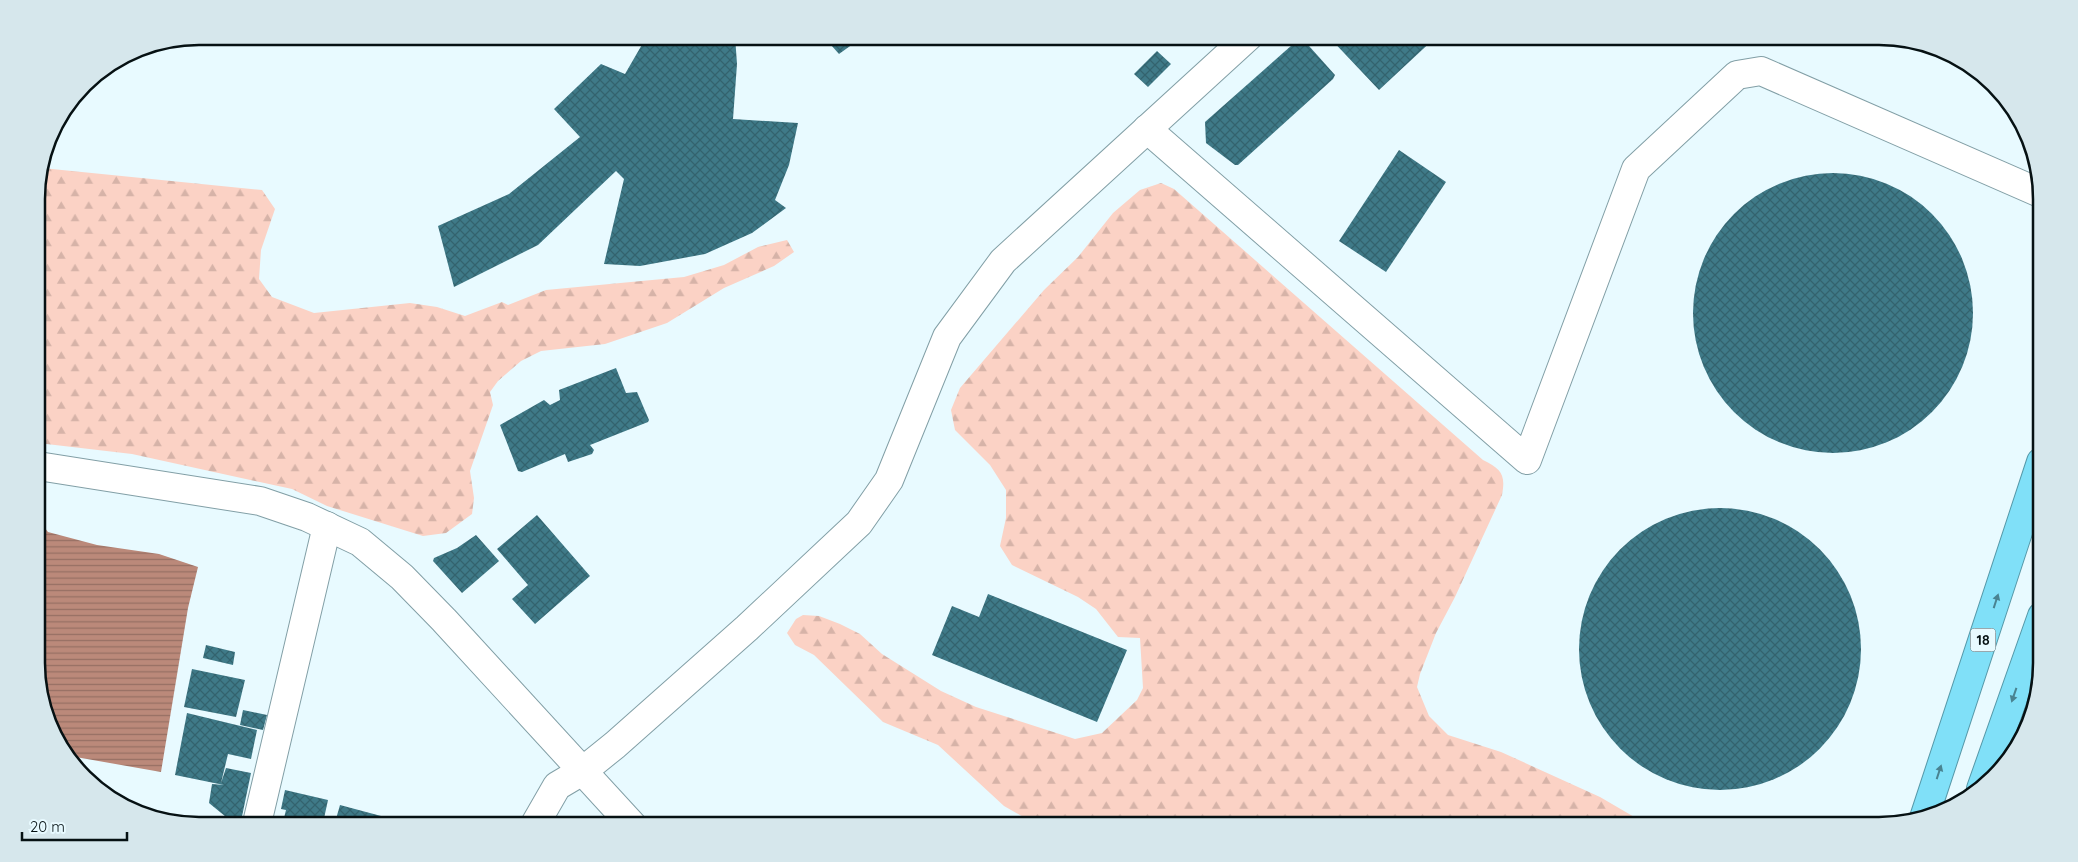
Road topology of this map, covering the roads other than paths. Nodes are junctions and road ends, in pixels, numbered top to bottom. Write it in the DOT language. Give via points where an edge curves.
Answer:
graph roads {
  1 [pos="1239,45"];
  2 [pos="1147,129"];
  3 [pos="2032,184"];
  4 [pos="45,467"];
  5 [pos="2033,486"];
  6 [pos="327,526"];
  7 [pos="2033,641"];
  8 [pos="584,770"];
  9 [pos="1986,774"];
  10 [pos="1927,809"];
  11 [pos="258,817"];
  12 [pos="539,817"];
  13 [pos="626,817"];
  1 -- 2 [label="street"];
  2 -- 3 [label="street" via="1527,460 1636,169 1736,75 1761,71"];
  2 -- 8 [label="street" via="1002,261 947,337 889,480 859,523 739,635"];
  4 -- 6 [label="street" via="260,501"];
  10 -- 5 [label="highway, 18, one-way"];
  6 -- 8 [label="street" via="360,542 402,577"];
  6 -- 11 [label="street"];
  7 -- 9 [label="highway, one-way"];
  8 -- 12 [label="street" via="558,786"];
  8 -- 13 [label="street"];
}
